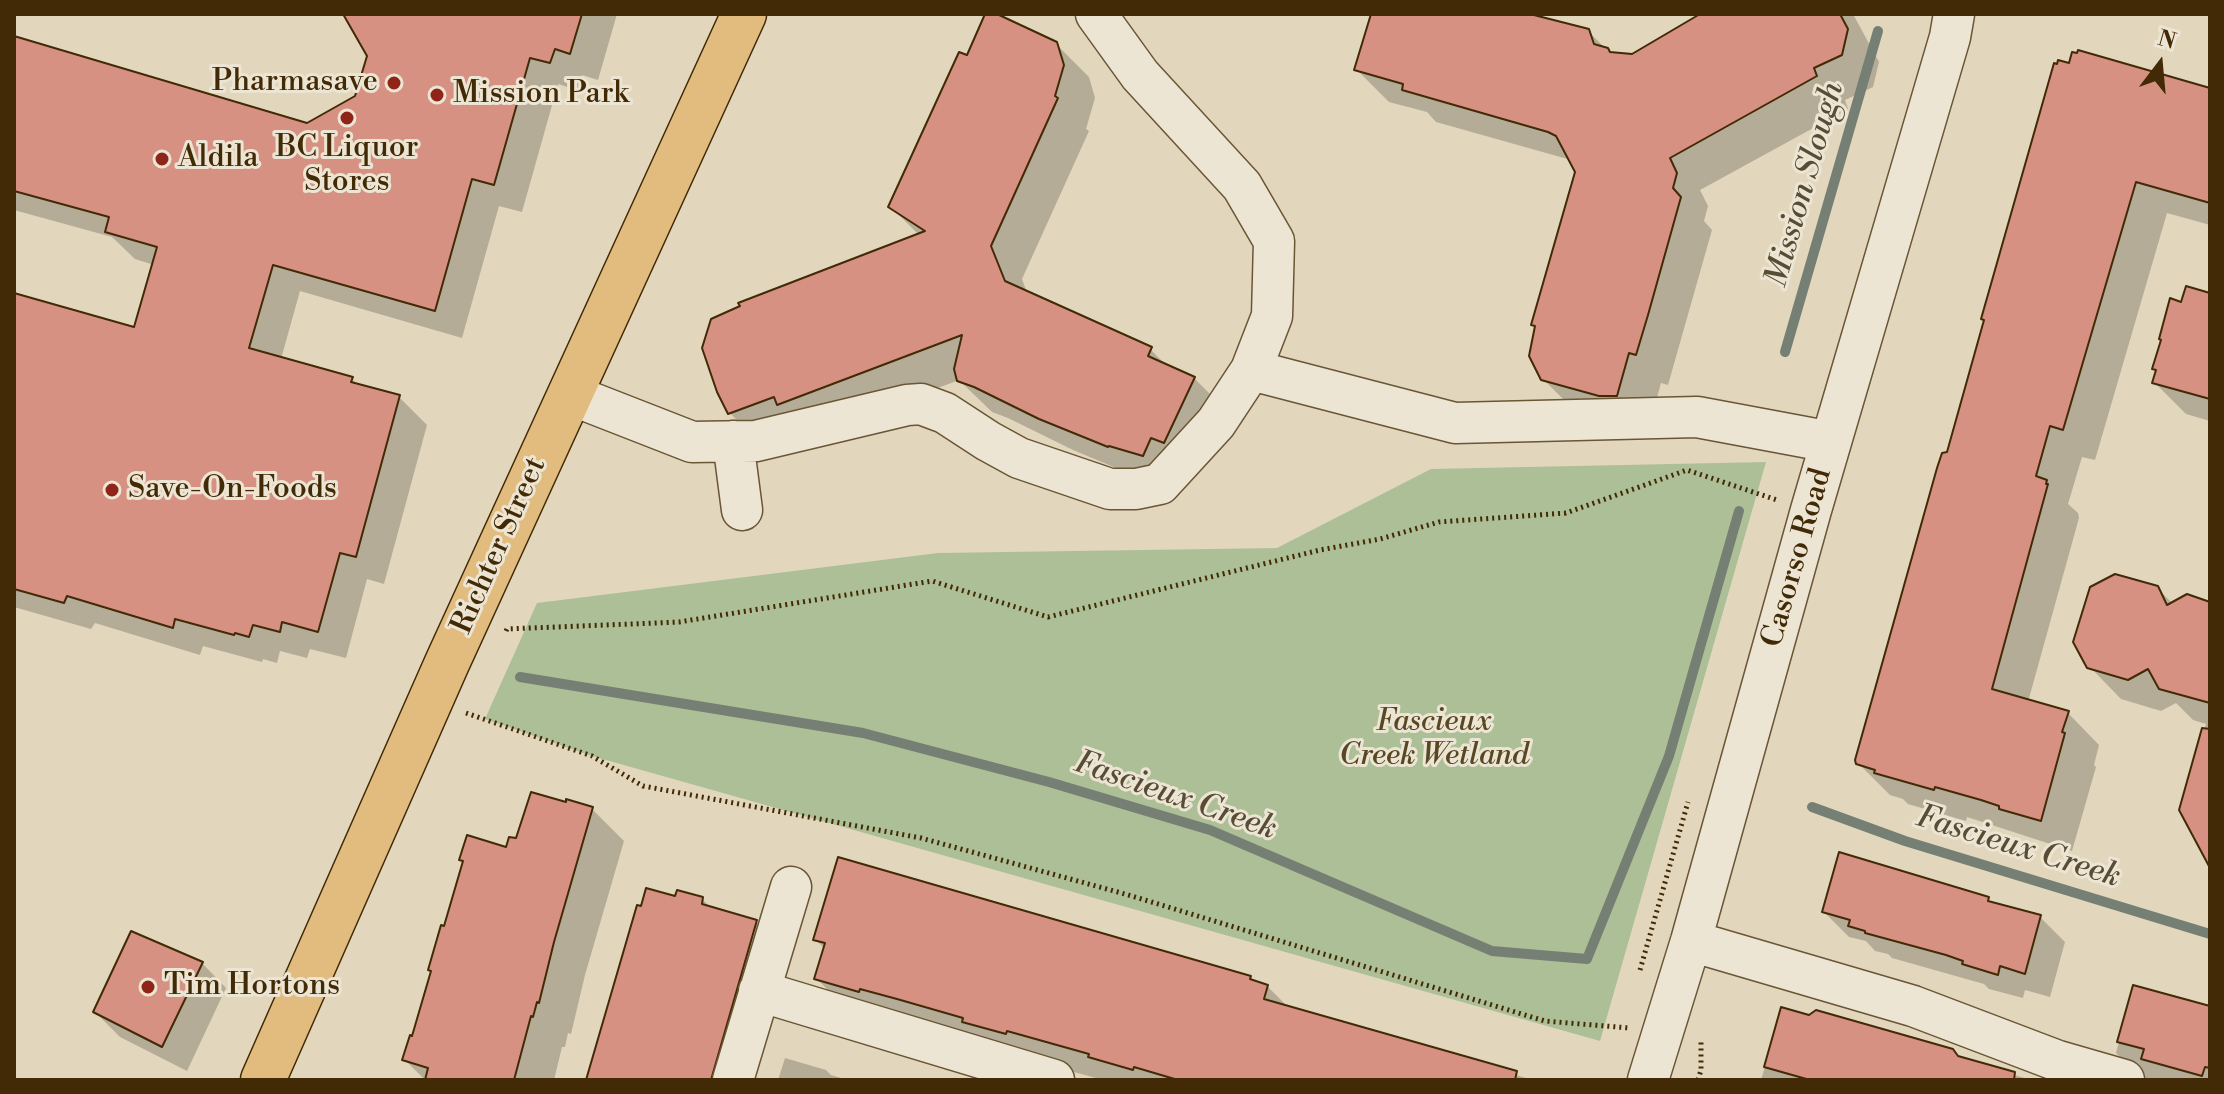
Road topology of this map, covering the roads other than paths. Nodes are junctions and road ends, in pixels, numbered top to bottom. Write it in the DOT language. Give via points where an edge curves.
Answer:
graph roads {
  1 [pos="744,14"];
  2 [pos="1096,14"];
  3 [pos="1955,22"];
  4 [pos="1251,370"];
  5 [pos="569,394"];
  6 [pos="733,441"];
  7 [pos="1831,442"];
  8 [pos="742,510"];
  9 [pos="791,887"];
  10 [pos="1691,941"];
  11 [pos="759,991"];
  12 [pos="263,1080"];
  13 [pos="733,1080"];
  14 [pos="1054,1080"];
  15 [pos="1648,1080"];
  16 [pos="2124,1080"];
  1 -- 5 [label="main road, Richter Street"];
  2 -- 4 [label="street" via="1140,75 1242,186 1274,241 1272,316"];
  3 -- 7 [label="street, Casorso Road"];
  4 -- 6 [label="street" via="1216,423 1160,484 1136,489 1110,489 1019,458 921,404 756,441"];
  4 -- 7 [label="street" via="1455,423 1697,417"];
  5 -- 6 [label="street" via="692,442"];
  5 -- 12 [label="main road, Richter Street"];
  6 -- 8 [label="street"];
  7 -- 10 [label="street, Casorso Road"];
  9 -- 11 [label="street"];
  10 -- 15 [label="street, Casorso Road"];
  10 -- 16 [label="street" via="1913,1006"];
  11 -- 13 [label="street"];
  11 -- 14 [label="street"];
}
